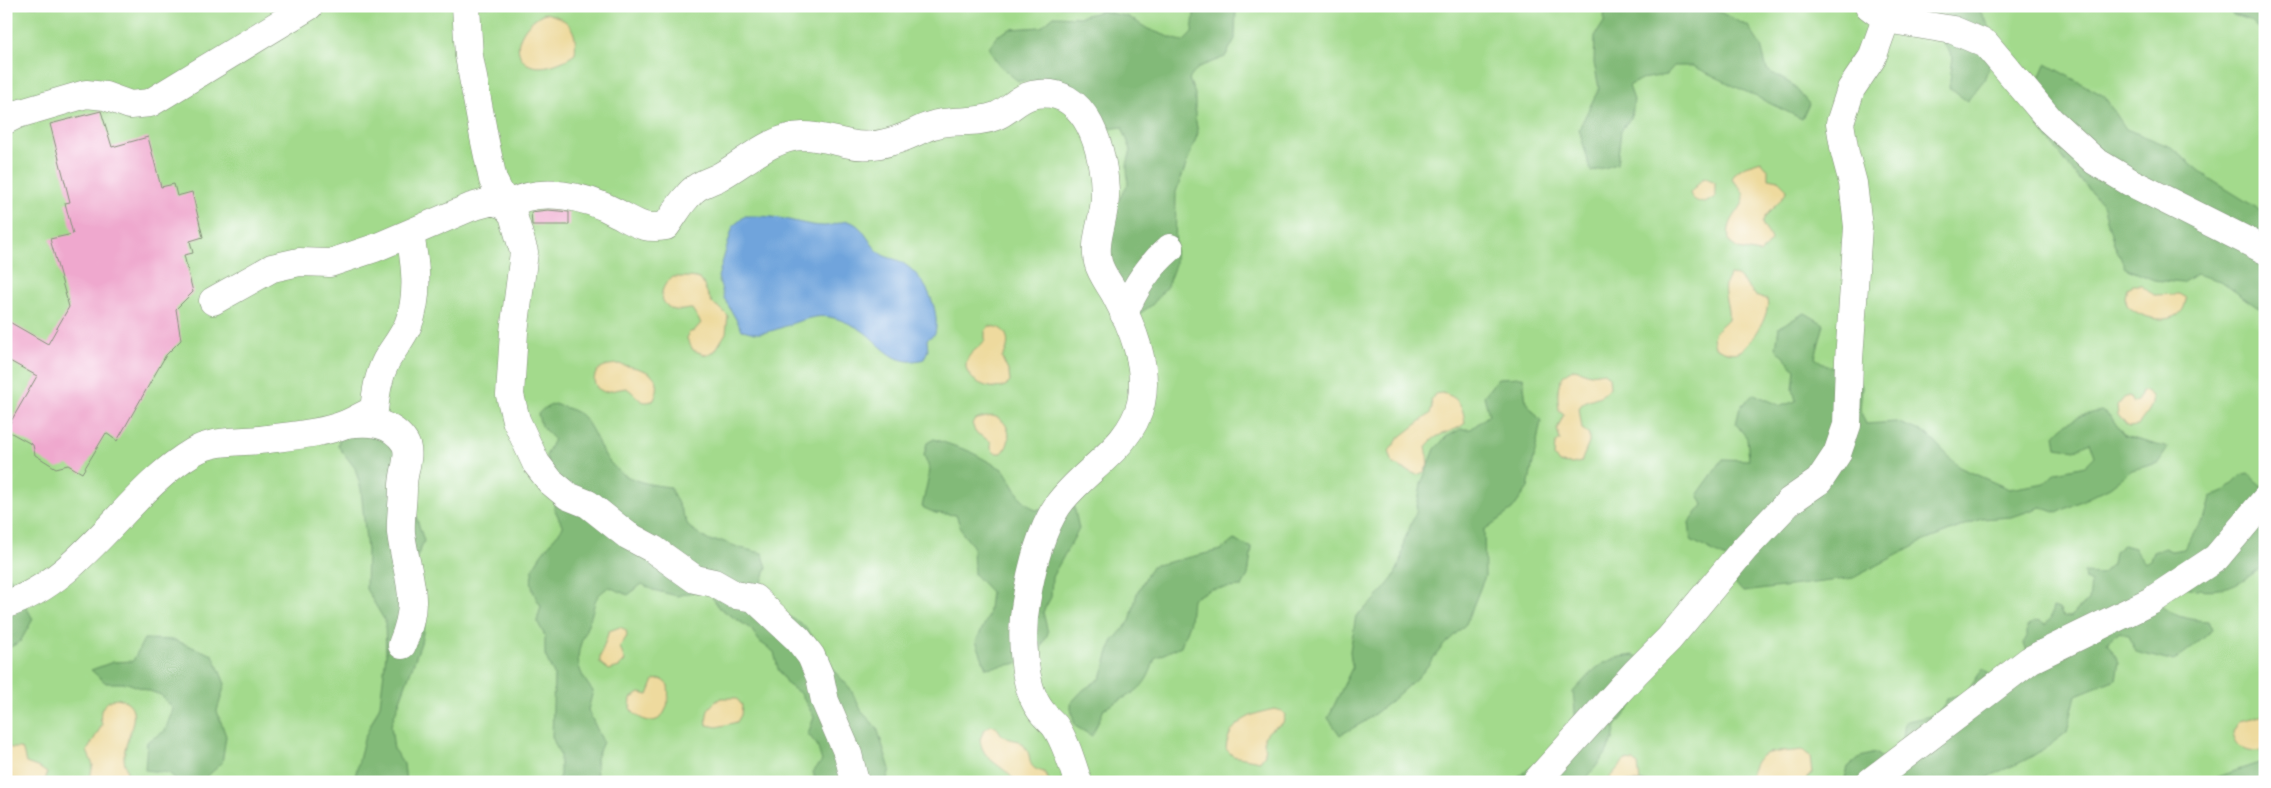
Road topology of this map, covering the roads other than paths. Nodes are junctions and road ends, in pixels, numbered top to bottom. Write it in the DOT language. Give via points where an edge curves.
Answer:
graph roads {
  1 [pos="309,6"];
  2 [pos="466,6"];
  3 [pos="1878,13"];
  4 [pos="6,120"];
  5 [pos="506,206"];
  6 [pos="410,234"];
  7 [pos="1170,248"];
  8 [pos="2265,250"];
  9 [pos="213,301"];
  10 [pos="1124,314"];
  11 [pos="345,424"];
  12 [pos="2265,500"];
  13 [pos="6,604"];
  14 [pos="402,645"];
  15 [pos="855,782"];
  16 [pos="1078,782"];
  17 [pos="1536,782"];
  18 [pos="1870,782"];
  1 -- 4 [label="lane" via="150,103 130,105 105,96 86,94"];
  2 -- 5 [label="lane" via="469,56 484,137 493,180"];
  3 -- 8 [label="lane" via="1953,30 1986,44 2050,120 2095,160 2130,182"];
  3 -- 17 [label="lane" via="1872,58 1851,89 1840,124 1853,183 1858,227 1847,425 1837,454 1819,481 1790,501 1745,548 1669,639"];
  5 -- 6 [label="lane" via="493,201 471,207"];
  5 -- 10 [label="lane" via="520,197 554,195 582,199 633,223 655,228 666,226 686,197 701,184 763,148 799,136 829,138 852,145 874,144 904,138 949,120 998,116 1026,96 1049,93 1072,101 1087,118 1105,194 1098,261"];
  5 -- 15 [label="lane" via="513,215 524,252 510,395 516,420 536,462 550,481 568,496 588,504 627,535 695,579 714,583 735,595 754,598 798,639 814,663 825,701 848,754"];
  6 -- 9 [label="lane" via="330,263 298,262 272,268"];
  6 -- 11 [label="lane" via="416,287 408,324 385,363 378,381 374,410"];
  7 -- 10 [label="lane" via="1139,283"];
  10 -- 16 [label="lane" via="1139,354 1141,403 1122,440 1058,506 1044,534 1026,601 1023,635 1028,680 1037,707 1056,728"];
  11 -- 13 [label="lane" via="320,431 214,444 196,450 164,472 82,555 41,589 22,600"];
  11 -- 14 [label="lane" via="379,423 407,448 401,534 412,589 412,609"];
  12 -- 18 [label="lane" via="2216,558 2151,601 2030,660"];
}
